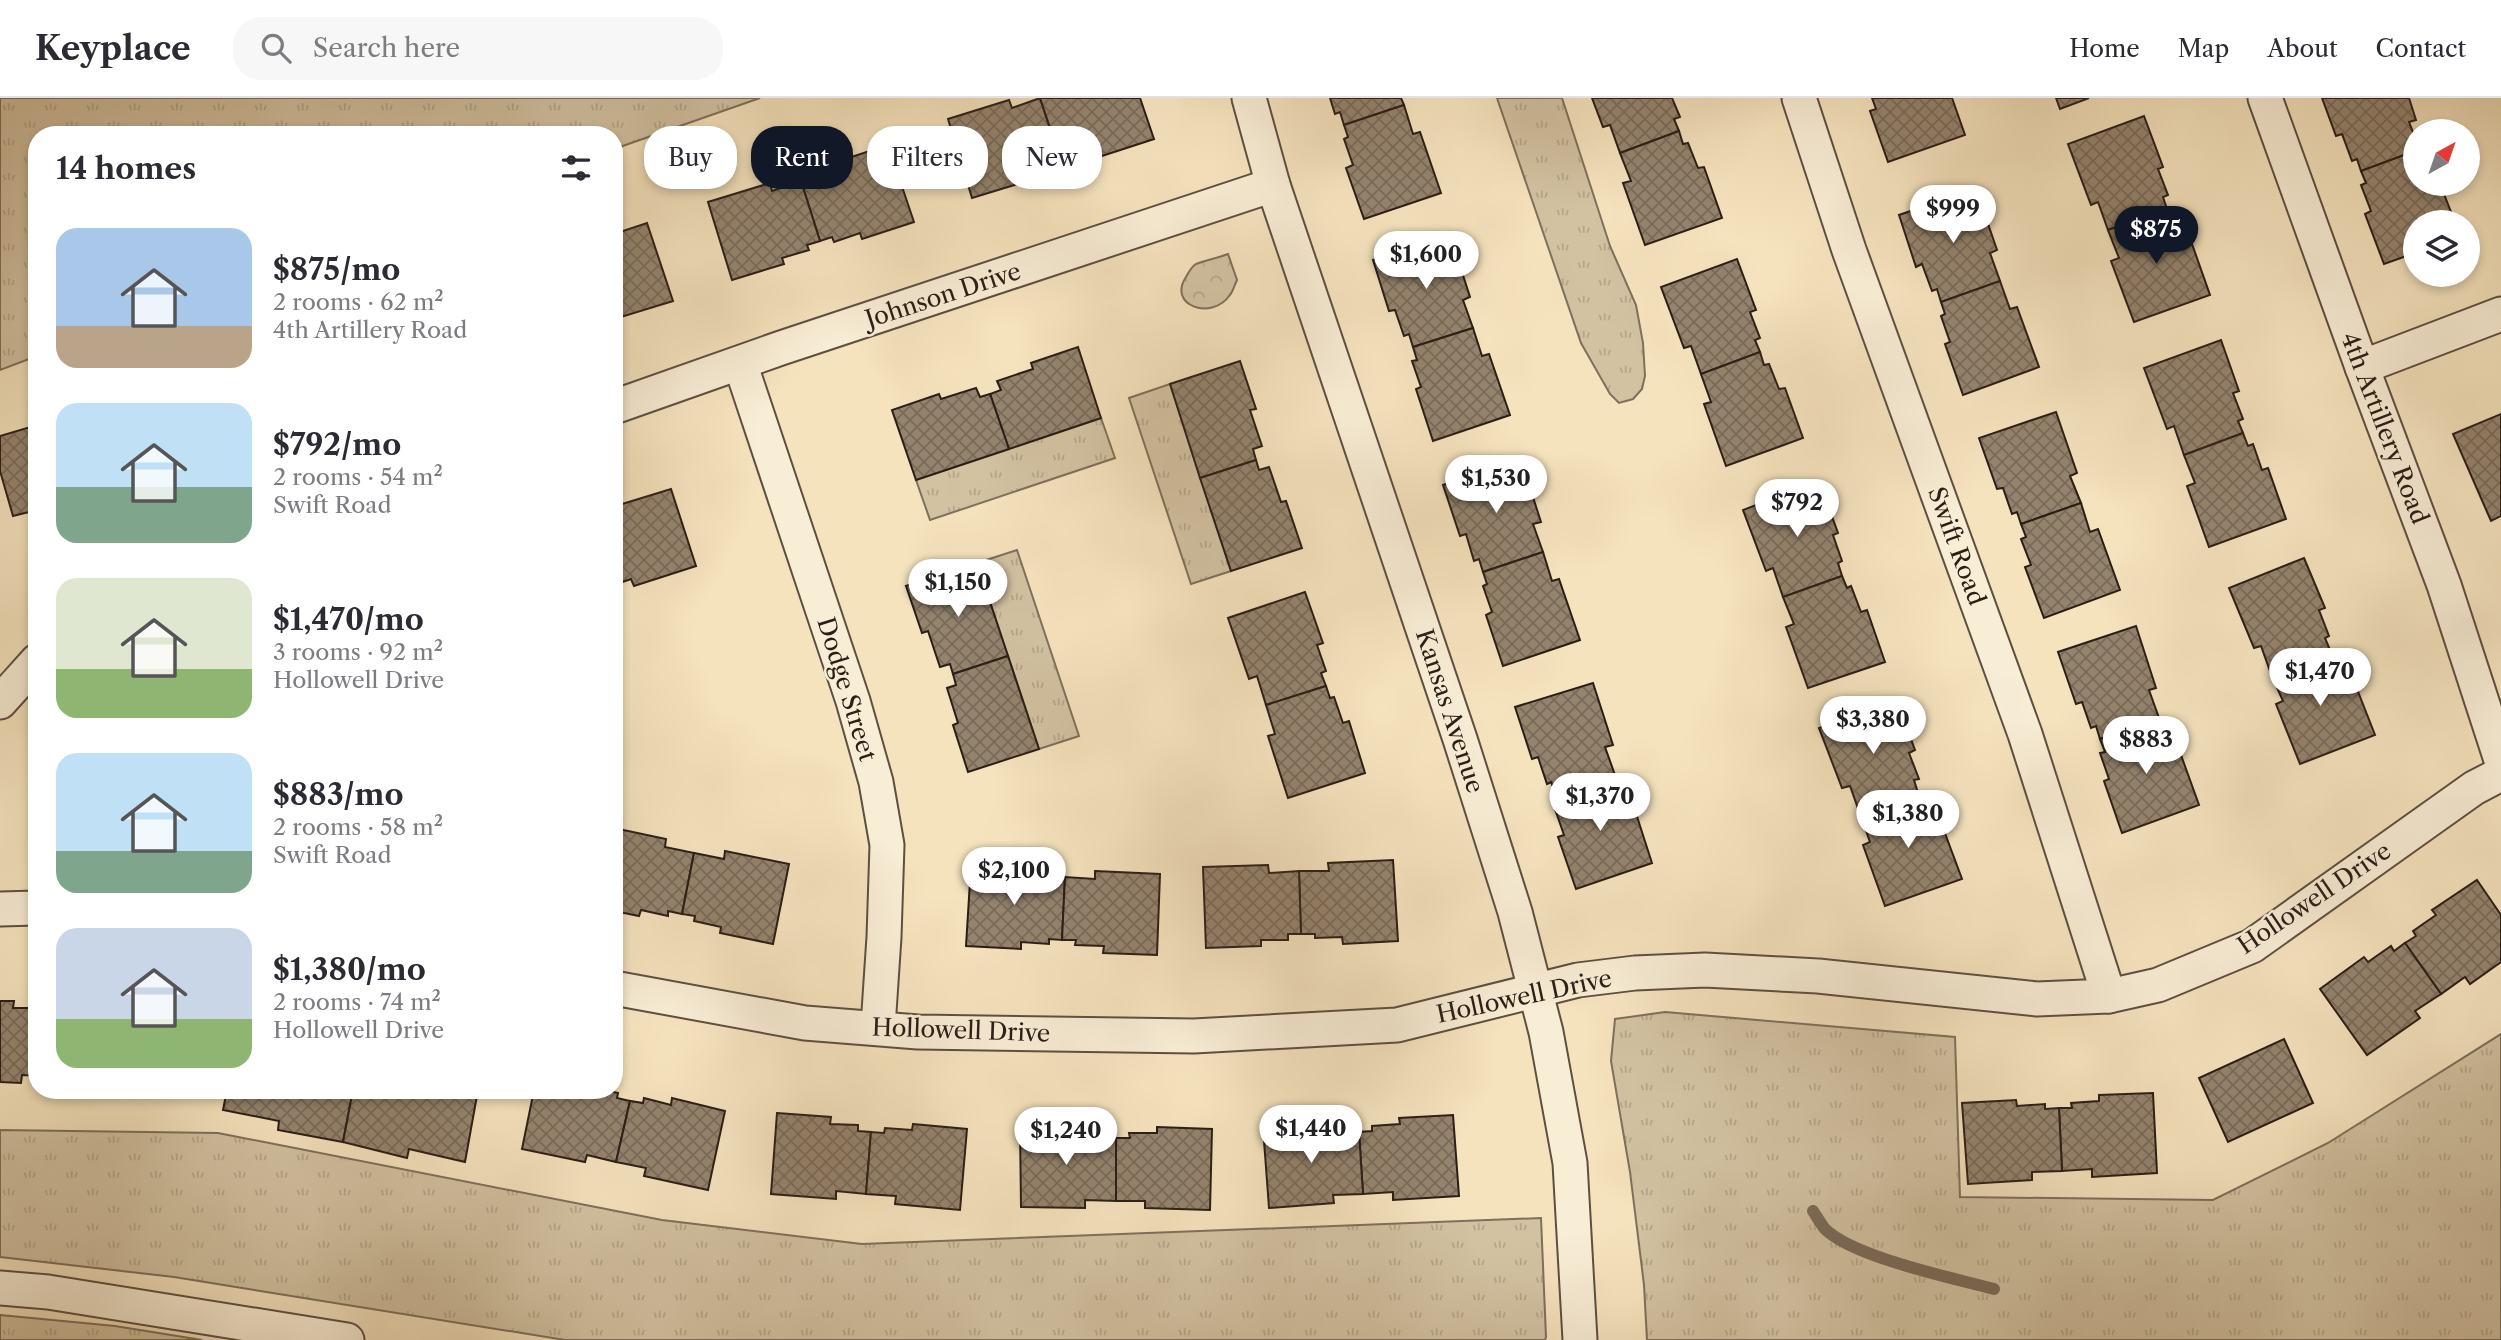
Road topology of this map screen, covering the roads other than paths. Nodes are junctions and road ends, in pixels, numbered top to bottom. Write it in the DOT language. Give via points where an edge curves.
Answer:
graph roads {
  1 [pos="1249,98"];
  2 [pos="1799,98"];
  3 [pos="2265,98"];
  4 [pos="1273,186"];
  5 [pos="2501,314"];
  6 [pos="740,363"];
  7 [pos="2361,367"];
  8 [pos="623,404"];
  9 [pos="28,671"];
  10 [pos="0,702"];
  11 [pos="2501,760"];
  12 [pos="2501,774"];
  13 [pos="28,908"];
  14 [pos="0,909"];
  15 [pos="623,990"];
  16 [pos="1535,990"];
  17 [pos="2109,996"];
  18 [pos="878,1027"];
  19 [pos="0,1288"];
  20 [pos="347,1340"];
  21 [pos="1580,1340"];
  1 -- 4 [label="street, Kansas Avenue"];
  2 -- 17 [label="street, Swift Road" via="1849,250 2025,734"];
  3 -- 7 [label="street, 4th Artillery Road"];
  4 -- 6 [label="street, Johnson Drive"];
  4 -- 16 [label="street, Kansas Avenue" via="1460,739 1516,912"];
  5 -- 7 [label="street"];
  6 -- 8 [label="street, Johnson Drive"];
  6 -- 18 [label="street, Dodge Street" via="876,782 887,845"];
  7 -- 11 [label="street, 4th Artillery Road" via="2444,585"];
  9 -- 10 [label="street"];
  12 -- 17 [label="street, Hollowell Drive" via="2474,788 2252,946 2158,985"];
  13 -- 14 [label="street"];
  15 -- 18 [label="street, Hollowell Drive" via="805,1023"];
  16 -- 17 [label="street, Hollowell Drive" via="1635,973 1705,970 1818,976 2037,999"];
  16 -- 18 [label="street, Hollowell Drive" via="1397,1026 1194,1037 918,1032"];
  16 -- 21 [label="street, Kansas Avenue" via="1570,1163"];
  19 -- 20 [label="street"];
}
